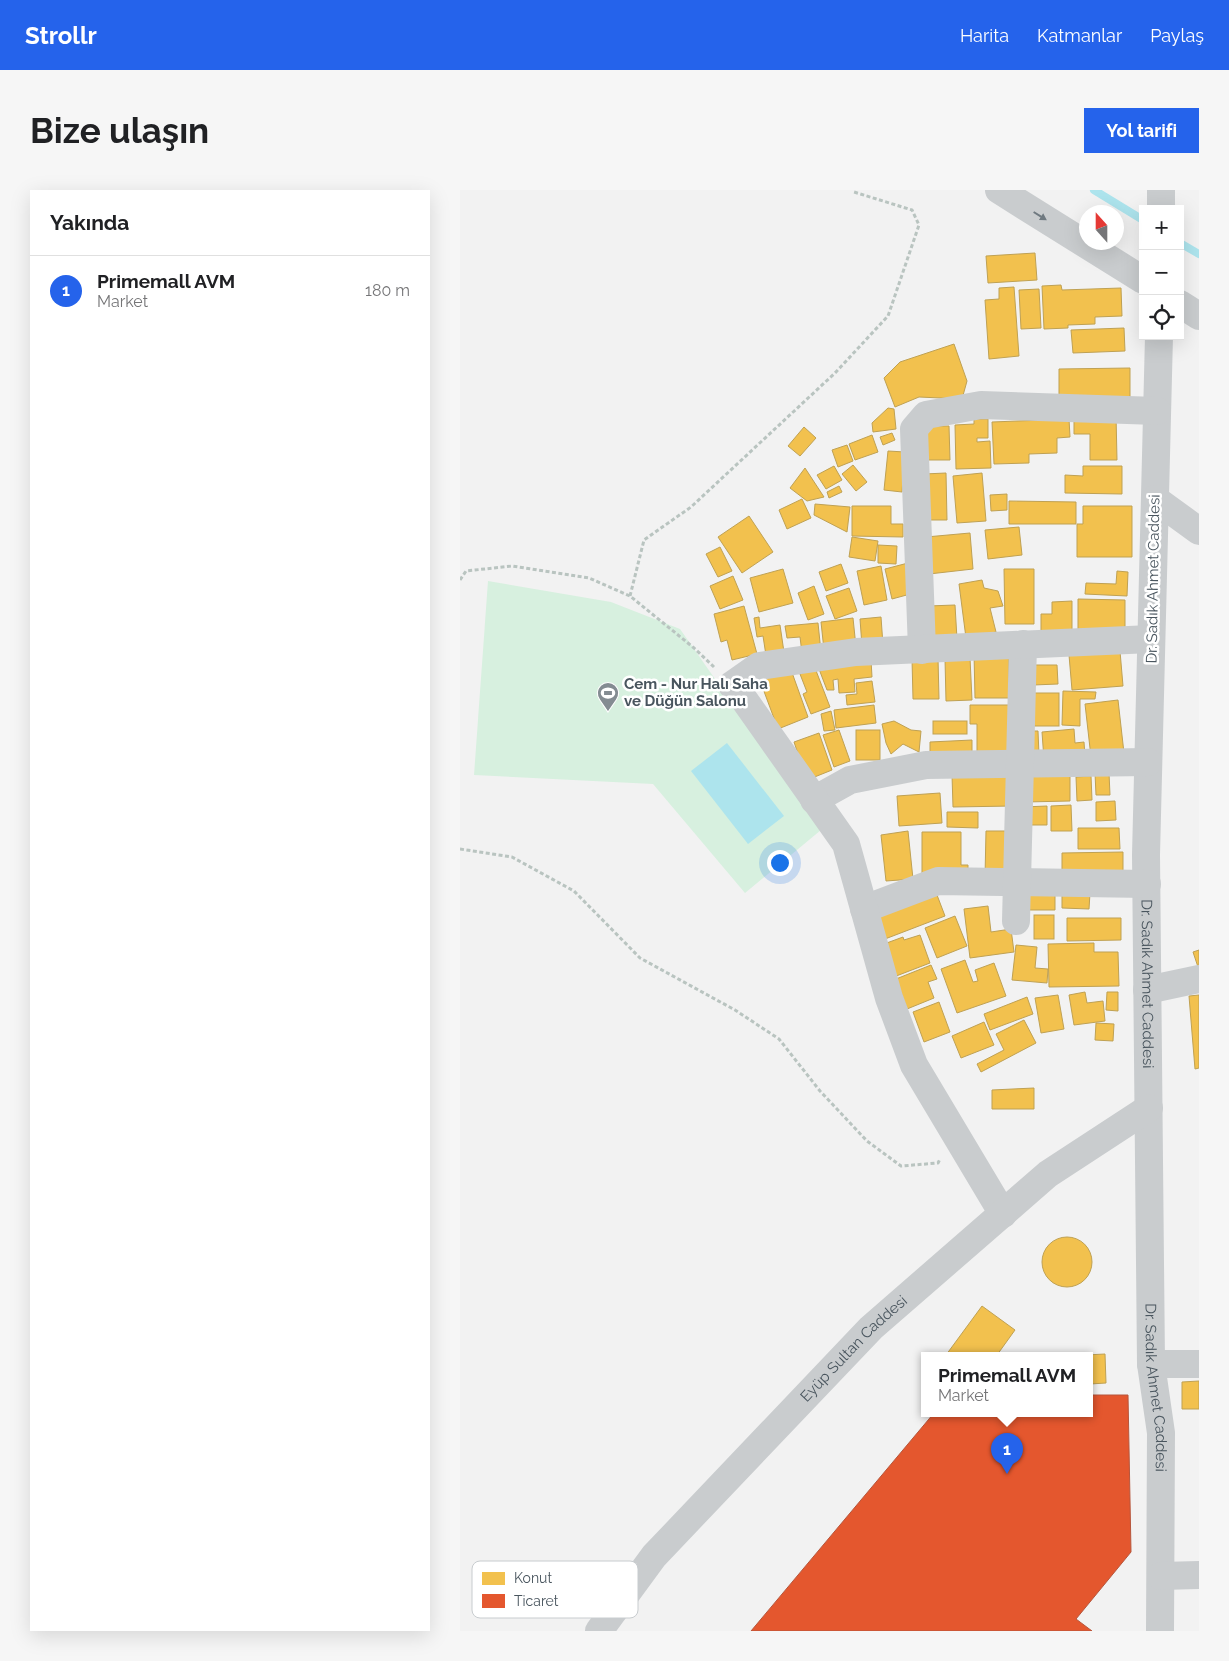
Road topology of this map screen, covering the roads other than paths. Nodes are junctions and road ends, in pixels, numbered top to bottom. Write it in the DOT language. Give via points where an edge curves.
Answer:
graph roads {
  1 [pos="999,190"];
  2 [pos="1161,190"];
  3 [pos="1161,205"];
  4 [pos="1139,278"];
  5 [pos="1184,307"];
  6 [pos="1199,316"];
  7 [pos="1159,340"];
  8 [pos="1157,410"];
  9 [pos="1155,499"];
  10 [pos="1199,531"];
  11 [pos="1151,639"];
  12 [pos="1023,644"];
  13 [pos="922,650"];
  14 [pos="1148,762"];
  15 [pos="1019,763"];
  16 [pos="814,800"];
  17 [pos="1017,881"];
  18 [pos="1146,884"];
  19 [pos="864,908"];
  20 [pos="1016,921"];
  21 [pos="1199,979"];
  22 [pos="1147,990"];
  23 [pos="1149,1108"];
  24 [pos="1003,1214"];
  25 [pos="1151,1364"];
  26 [pos="1199,1364"];
  27 [pos="1199,1575"];
  28 [pos="1161,1576"];
  29 [pos="638,1578"];
  30 [pos="609,1618"];
  31 [pos="599,1631"];
  32 [pos="1160,1631"];
  1 -- 4 [label="street, one-way"];
  2 -- 3 [label="street"];
  5 -- 6 [label="street"];
  7 -- 8 [label="street, Dr. Sadık Ahmet Caddesi"];
  8 -- 9 [label="street, Dr. Sadık Ahmet Caddesi"];
  8 -- 13 [label="street" via="982,405 926,415 914,429"];
  9 -- 10 [label="street"];
  9 -- 11 [label="street, Dr. Sadık Ahmet Caddesi"];
  11 -- 12 [label="street"];
  11 -- 14 [label="street, Dr. Sadık Ahmet Caddesi"];
  12 -- 13 [label="street"];
  12 -- 15 [label="street"];
  13 -- 16 [label="street" via="856,652 759,666 732,684"];
  14 -- 15 [label="street"];
  14 -- 18 [label="street, Dr. Sadık Ahmet Caddesi"];
  15 -- 16 [label="street" via="926,765 850,780"];
  15 -- 17 [label="street"];
  16 -- 19 [label="street" via="846,844"];
  17 -- 18 [label="street"];
  17 -- 19 [label="street" via="938,881"];
  17 -- 20 [label="street"];
  18 -- 22 [label="street, Dr. Sadık Ahmet Caddesi"];
  19 -- 24 [label="street" via="889,998 914,1065"];
  21 -- 22 [label="street"];
  22 -- 23 [label="street, Dr. Sadık Ahmet Caddesi"];
  23 -- 24 [label="street, Eyüp Sultan Caddesi" via="1048,1174"];
  23 -- 25 [label="street, Dr. Sadık Ahmet Caddesi"];
  24 -- 29 [label="street, Eyüp Sultan Caddesi" via="871,1328 654,1556"];
  25 -- 26 [label="street"];
  25 -- 28 [label="street, Dr. Sadık Ahmet Caddesi" via="1161,1433"];
  27 -- 28 [label="street"];
  28 -- 32 [label="street, Dr. Sadık Ahmet Caddesi"];
  30 -- 31 [label="street, Eyüp Sultan Caddesi"];
}
